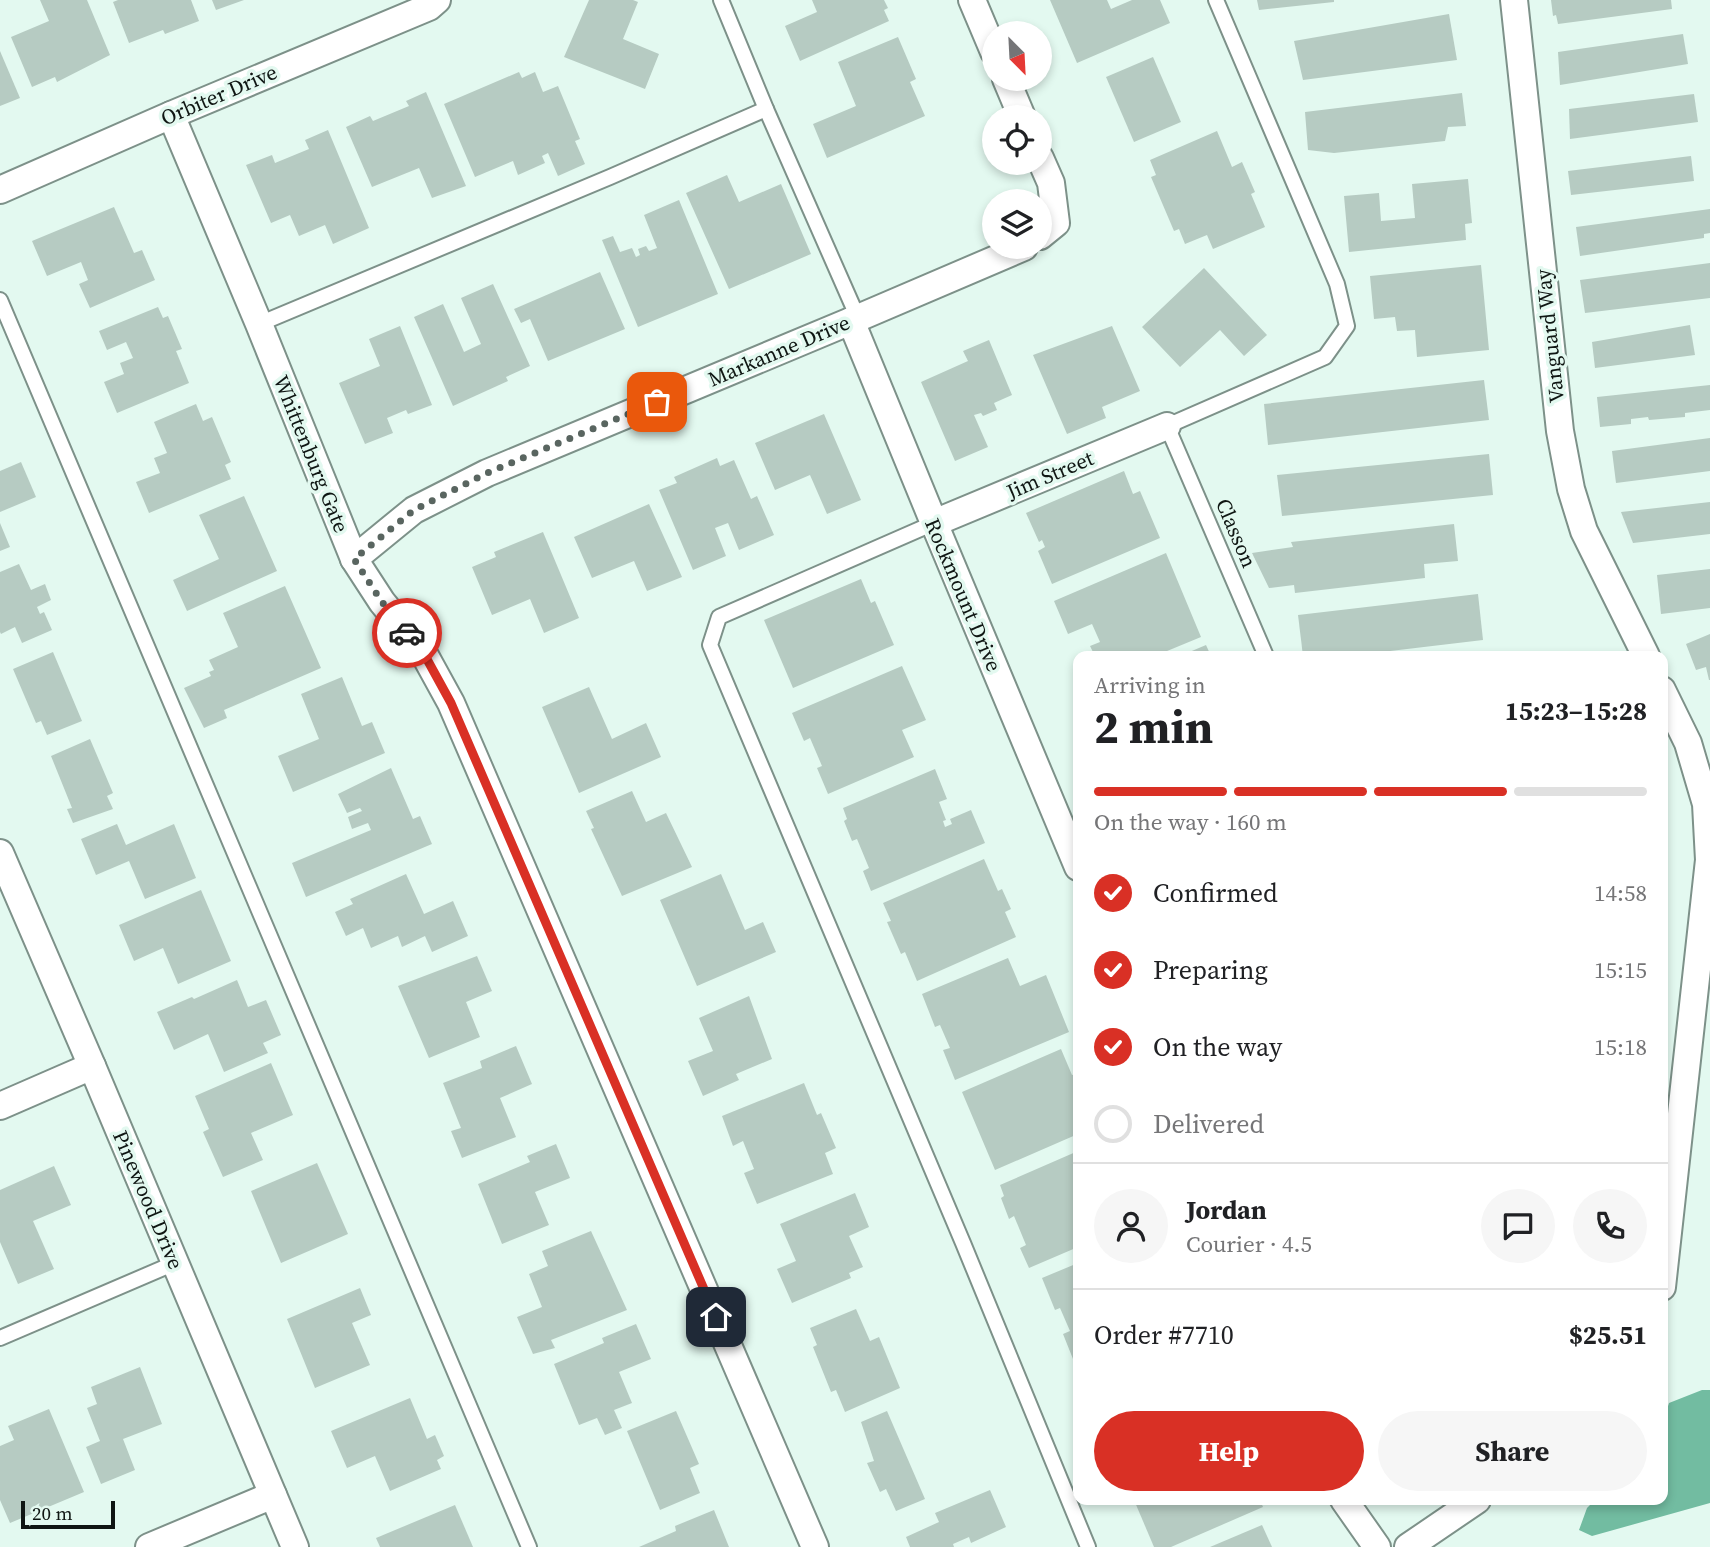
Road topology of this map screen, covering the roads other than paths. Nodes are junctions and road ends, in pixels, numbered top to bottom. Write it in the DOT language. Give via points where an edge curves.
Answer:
graph roads {
  1 [pos="437,0"];
  2 [pos="721,0"];
  3 [pos="972,0"];
  4 [pos="1216,0"];
  5 [pos="1514,0"];
  6 [pos="982,24"];
  7 [pos="766,109"];
  8 [pos="171,115"];
  9 [pos="0,190"];
  10 [pos="1052,191"];
  11 [pos="1052,226"];
  12 [pos="996,259"];
  13 [pos="0,300"];
  14 [pos="854,320"];
  15 [pos="259,324"];
  16 [pos="1167,426"];
  17 [pos="933,523"];
  18 [pos="354,559"];
  19 [pos="1264,651"];
  20 [pos="1644,651"];
  21 [pos="1668,702"];
  22 [pos="1073,855"];
  23 [pos="3,870"];
  24 [pos="92,1066"];
  25 [pos="0,1106"];
  26 [pos="1668,1232"];
  27 [pos="175,1263"];
  28 [pos="0,1338"];
  29 [pos="273,1495"];
  30 [pos="1348,1505"];
  31 [pos="1470,1505"];
  32 [pos="149,1547"];
  33 [pos="295,1547"];
  34 [pos="529,1547"];
  35 [pos="815,1547"];
  36 [pos="1088,1547"];
  37 [pos="1377,1547"];
  38 [pos="1408,1547"];
  1 -- 8 [label="street, Orbiter Drive"];
  2 -- 7 [label="lane"];
  3 -- 6 [label="street"];
  4 -- 16 [label="lane" via="1337,284 1347,326 1325,357"];
  5 -- 20 [label="street, Vanguard Way" via="1560,431 1571,489 1584,531"];
  7 -- 14 [label="lane"];
  7 -- 15 [label="lane"];
  8 -- 9 [label="street, Orbiter Drive"];
  8 -- 15 [label="street, Whittenburg Gate"];
  10 -- 11 [label="street" via="1056,223"];
  12 -- 14 [label="street, Markanne Drive"];
  13 -- 34 [label="lane"];
  14 -- 17 [label="street, Rockmount Drive"];
  14 -- 18 [label="street, Markanne Drive" via="487,473 414,510"];
  15 -- 18 [label="street, Whittenburg Gate"];
  16 -- 17 [label="street, Jim Street"];
  16 -- 19 [label="lane, Classon"];
  17 -- 22 [label="street, Rockmount Drive"];
  17 -- 36 [label="lane" via="719,617 710,645"];
  18 -- 35 [label="street, Whittenburg Gate" via="423,652 451,703"];
  21 -- 26 [label="street" via="1688,743 1706,804 1709,860"];
  23 -- 24 [label="street, Pinewood Drive"];
  24 -- 25 [label="street"];
  24 -- 27 [label="street, Pinewood Drive"];
  27 -- 28 [label="lane"];
  27 -- 29 [label="street, Pinewood Drive"];
  29 -- 32 [label="street"];
  29 -- 33 [label="street, Pinewood Drive"];
  30 -- 37 [label="street"];
  31 -- 38 [label="street"];
}
